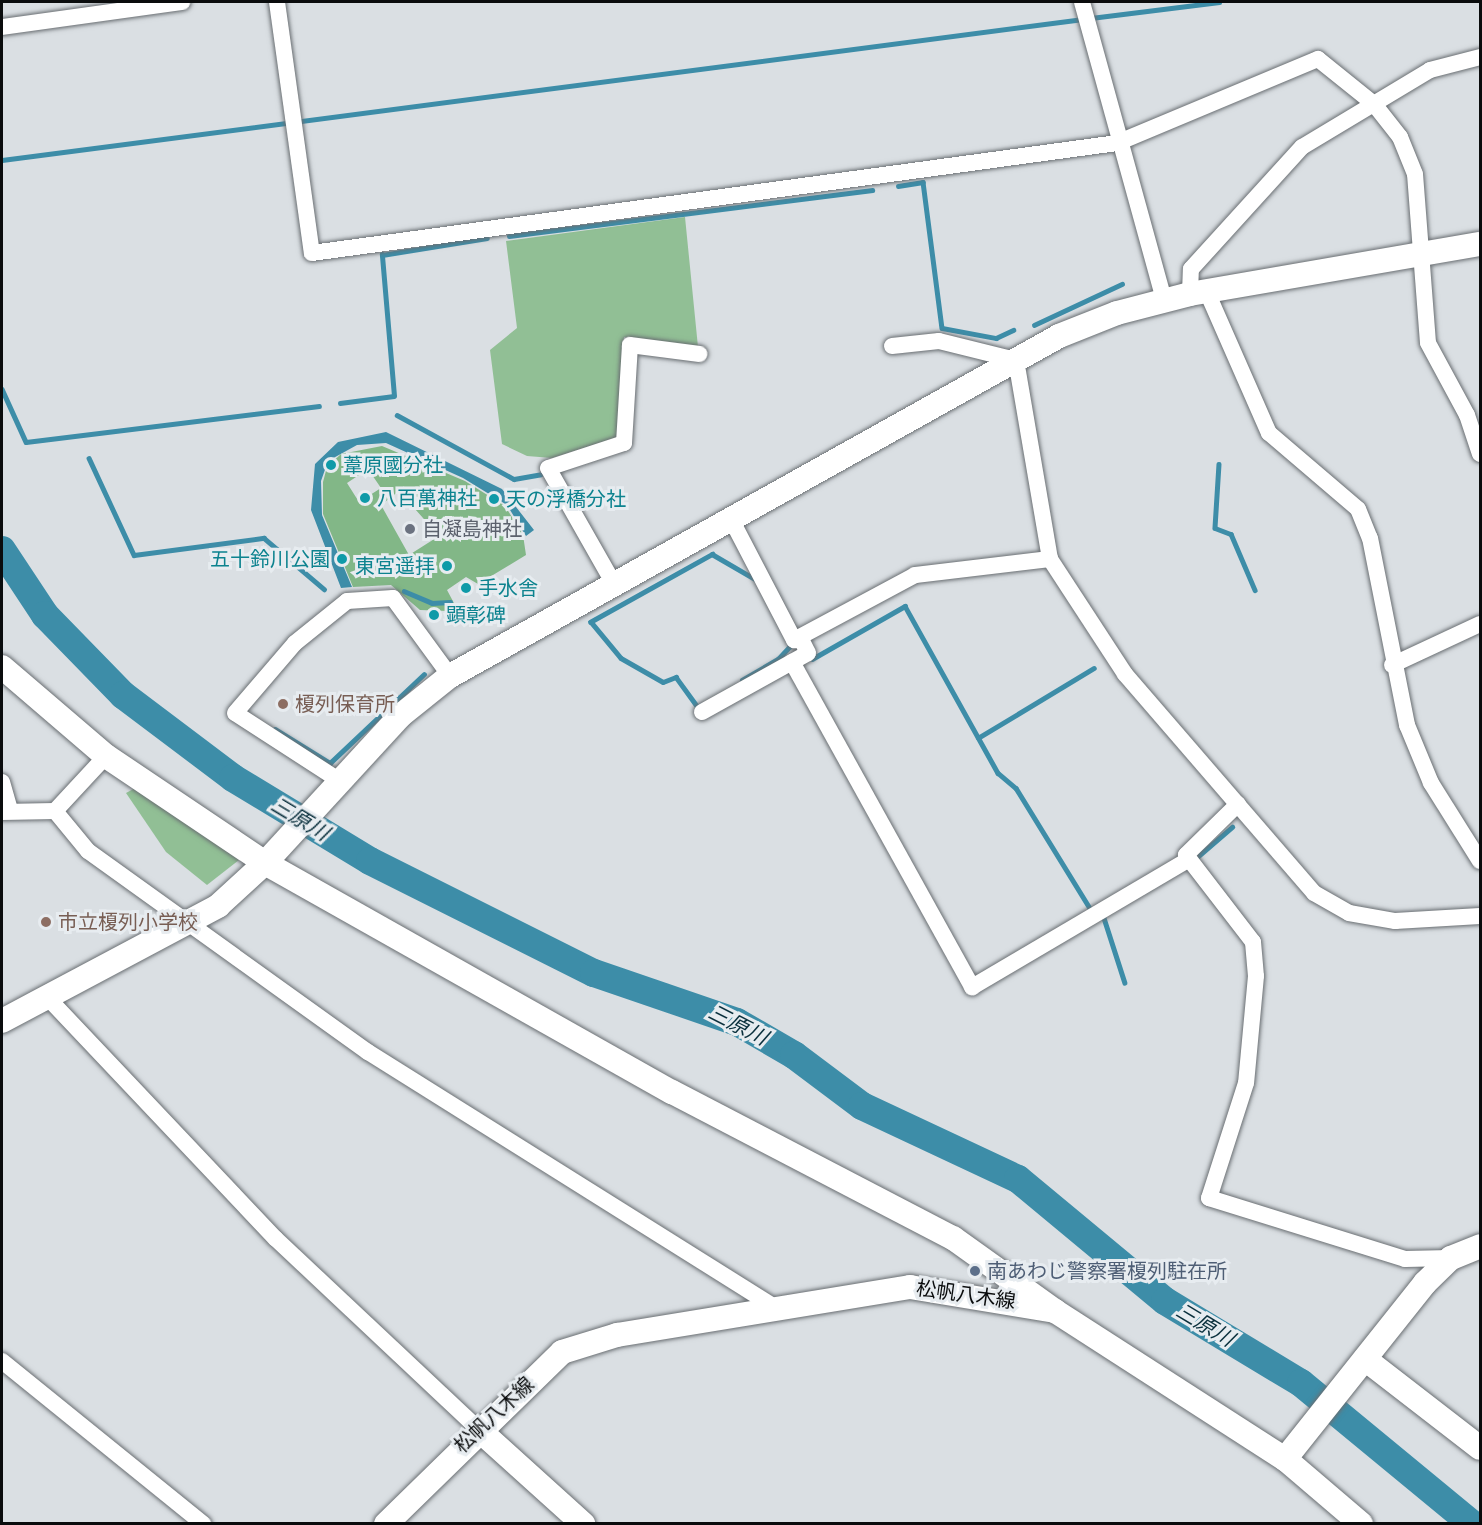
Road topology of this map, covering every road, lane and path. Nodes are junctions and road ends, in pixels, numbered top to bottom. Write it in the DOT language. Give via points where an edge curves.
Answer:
graph roads {
  1 [pos="182,2"];
  2 [pos="277,2"];
  3 [pos="1082,2"];
  4 [pos="2,27"];
  5 [pos="1480,57"];
  6 [pos="1374,104"];
  7 [pos="1117,143"];
  8 [pos="1480,244"];
  9 [pos="1418,258"];
  10 [pos="1199,293"];
  11 [pos="1164,300"];
  12 [pos="892,346"];
  13 [pos="699,354"];
  14 [pos="1016,360"];
  15 [pos="1480,454"];
  16 [pos="730,517"];
  17 [pos="1050,559"];
  18 [pos="614,584"];
  19 [pos="1480,624"];
  20 [pos="800,637"];
  21 [pos="792,662"];
  22 [pos="1392,664"];
  23 [pos="2,667"];
  24 [pos="450,676"];
  25 [pos="702,712"];
  26 [pos="106,756"];
  27 [pos="2,782"];
  28 [pos="334,784"];
  29 [pos="1238,804"];
  30 [pos="55,810"];
  31 [pos="6,811"];
  32 [pos="273,854"];
  33 [pos="1188,860"];
  34 [pos="1480,861"];
  35 [pos="1480,916"];
  36 [pos="186,926"];
  37 [pos="47,997"];
  38 [pos="2,1021"];
  39 [pos="1480,1246"];
  40 [pos="1451,1258"];
  41 [pos="773,1306"];
  42 [pos="1056,1311"];
  43 [pos="2,1361"];
  44 [pos="1361,1365"];
  45 [pos="478,1429"];
  46 [pos="1480,1448"];
  47 [pos="1290,1453"];
  48 [pos="203,1524"];
  49 [pos="386,1524"];
  50 [pos="583,1524"];
  51 [pos="1361,1524"];
  1 -- 4 [label="street"];
  2 -- 7 [label="street" via="312,253"];
  3 -- 7 [label="street"];
  5 -- 6 [label="street" via="1431,70"];
  6 -- 7 [label="street" via="1318,59"];
  6 -- 9 [label="street" via="1400,137 1415,174"];
  6 -- 10 [label="street" via="1302,147 1191,269"];
  7 -- 11 [label="street"];
  8 -- 9 [label="street"];
  9 -- 10 [label="street"];
  9 -- 15 [label="street" via="1428,343 1467,415"];
  10 -- 11 [label="street"];
  10 -- 22 [label="street" via="1269,433 1358,509 1370,538"];
  11 -- 14 [label="street" via="1088,324"];
  12 -- 14 [label="street" via="939,341"];
  13 -- 18 [label="street" via="630,345 624,444 548,468"];
  14 -- 16 [label="street"];
  14 -- 17 [label="street"];
  16 -- 18 [label="street"];
  16 -- 20 [label="street" via="794,640"];
  17 -- 20 [label="street" via="915,575"];
  17 -- 29 [label="street" via="1125,674"];
  18 -- 24 [label="street"];
  19 -- 22 [label="street"];
  20 -- 21 [label="street" via="808,653"];
  21 -- 25 [label="street"];
  21 -- 33 [label="street" via="972,987"];
  22 -- 34 [label="street" via="1407,725 1431,783"];
  23 -- 26 [label="street"];
  24 -- 28 [label="street"];
  24 -- 28 [label="street" via="393,598 346,601 295,643 235,713"];
  26 -- 30 [label="street"];
  26 -- 32 [label="street"];
  27 -- 31 [label="street"];
  28 -- 32 [label="street"];
  29 -- 33 [label="street" via="1186,855"];
  29 -- 35 [label="street" via="1326,903 1395,921"];
  30 -- 31 [label="street"];
  30 -- 36 [label="street" via="88,851"];
  32 -- 36 [label="street" via="218,906"];
  32 -- 42 [label="street" via="682,1098 952,1238"];
  33 -- 40 [label="street" via="1253,942 1256,976 1246,1083 1209,1198 1406,1259"];
  36 -- 37 [label="street"];
  36 -- 41 [label="street" via="531,1158"];
  37 -- 38 [label="street"];
  37 -- 45 [label="street" via="276,1239"];
  39 -- 40 [label="street"];
  40 -- 44 [label="street"];
  41 -- 42 [label="street, 松帆八木線" via="910,1287"];
  41 -- 45 [label="street, 松帆八木線" via="617,1335 562,1352"];
  42 -- 47 [label="street, 松帆八木線"];
  43 -- 48 [label="street"];
  44 -- 46 [label="street"];
  44 -- 47 [label="street"];
  45 -- 49 [label="street, 松帆八木線"];
  45 -- 50 [label="street"];
  47 -- 51 [label="street, 松帆八木線"];
}
